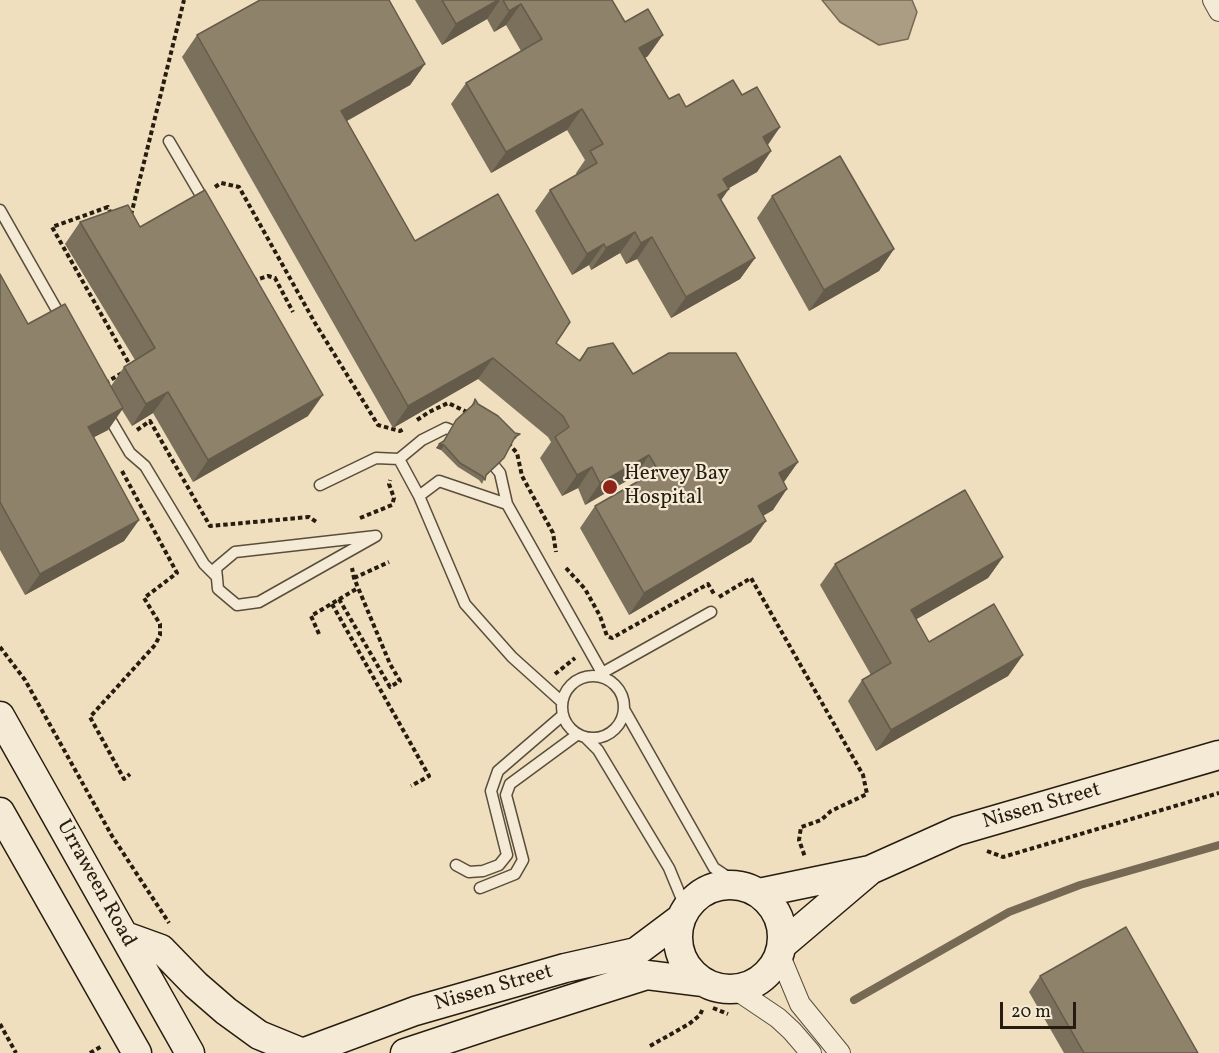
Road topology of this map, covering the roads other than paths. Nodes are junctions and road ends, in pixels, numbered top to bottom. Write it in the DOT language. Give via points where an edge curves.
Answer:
graph roads {
  1 [pos="1213,0"];
  2 [pos="1219,11"];
  3 [pos="169,141"];
  4 [pos="0,210"];
  5 [pos="212,214"];
  6 [pos="65,324"];
  7 [pos="102,406"];
  8 [pos="399,459"];
  9 [pos="320,485"];
  10 [pos="419,496"];
  11 [pos="507,504"];
  12 [pos="217,577"];
  13 [pos="711,612"];
  14 [pos="604,675"];
  15 [pos="562,702"];
  16 [pos="625,711"];
  17 [pos="563,715"];
  18 [pos="0,716"];
  19 [pos="581,736"];
  20 [pos="1219,755"];
  21 [pos="0,812"];
  22 [pos="456,865"];
  23 [pos="870,870"];
  24 [pos="480,888"];
  25 [pos="750,890"];
  26 [pos="683,914"];
  27 [pos="125,936"];
  28 [pos="781,951"];
  29 [pos="704,993"];
  30 [pos="734,1003"];
  31 [pos="137,1053"];
  32 [pos="190,1053"];
  33 [pos="302,1053"];
  34 [pos="405,1053"];
  35 [pos="812,1053"];
  36 [pos="840,1053"];
  1 -- 2 [label="street"];
  3 -- 5 [label="lane"];
  4 -- 6 [label="lane"];
  7 -- 12 [label="lane" via="130,453 145,466 204,564"];
  8 -- 9 [label="lane" via="376,458"];
  8 -- 10 [label="lane"];
  8 -- 11 [label="lane" via="422,440 446,428 474,442 500,473"];
  10 -- 11 [label="lane" via="439,481"];
  10 -- 15 [label="lane" via="465,604 512,657"];
  11 -- 14 [label="lane"];
  12 -- 12 [label="lane" via="216,568 235,552 376,536 260,602 237,605 218,589"];
  13 -- 14 [label="lane"];
  14 -- 15 [label="lane" via="578,680"];
  14 -- 16 [label="lane" via="620,691"];
  15 -- 17 [label="lane"];
  16 -- 19 [label="lane" via="615,730 606,736"];
  16 -- 25 [label="lane" via="714,868"];
  17 -- 19 [label="lane" via="571,729"];
  17 -- 22 [label="lane" via="498,771 491,791 507,855 499,865 483,871 469,872"];
  18 -- 27 [label="street, Urraween Road"];
  19 -- 24 [label="lane" via="510,784 506,795 523,860 515,874"];
  19 -- 26 [label="lane" via="598,750 669,868"];
  20 -- 23 [label="street, Nissen Street" via="957,831"];
  21 -- 31 [label="street"];
  23 -- 25 [label="street, Nissen Street"];
  23 -- 28 [label="street, Nissen Street"];
  25 -- 26 [label="street" via="722,885 704,891"];
  25 -- 28 [label="street" via="770,903 777,916 782,930"];
  26 -- 29 [label="street" via="677,937 680,955"];
  26 -- 33 [label="street, Nissen Street" via="636,952 415,1011"];
  27 -- 32 [label="street, Urraween Road"];
  27 -- 33 [label="street" via="161,950 203,992 259,1035"];
  28 -- 30 [label="street" via="771,970"];
  28 -- 36 [label="street" via="800,1004"];
  29 -- 30 [label="street" via="718,988"];
  29 -- 34 [label="street, Nissen Street" via="646,975"];
  30 -- 35 [label="street" via="778,1018"];
}
